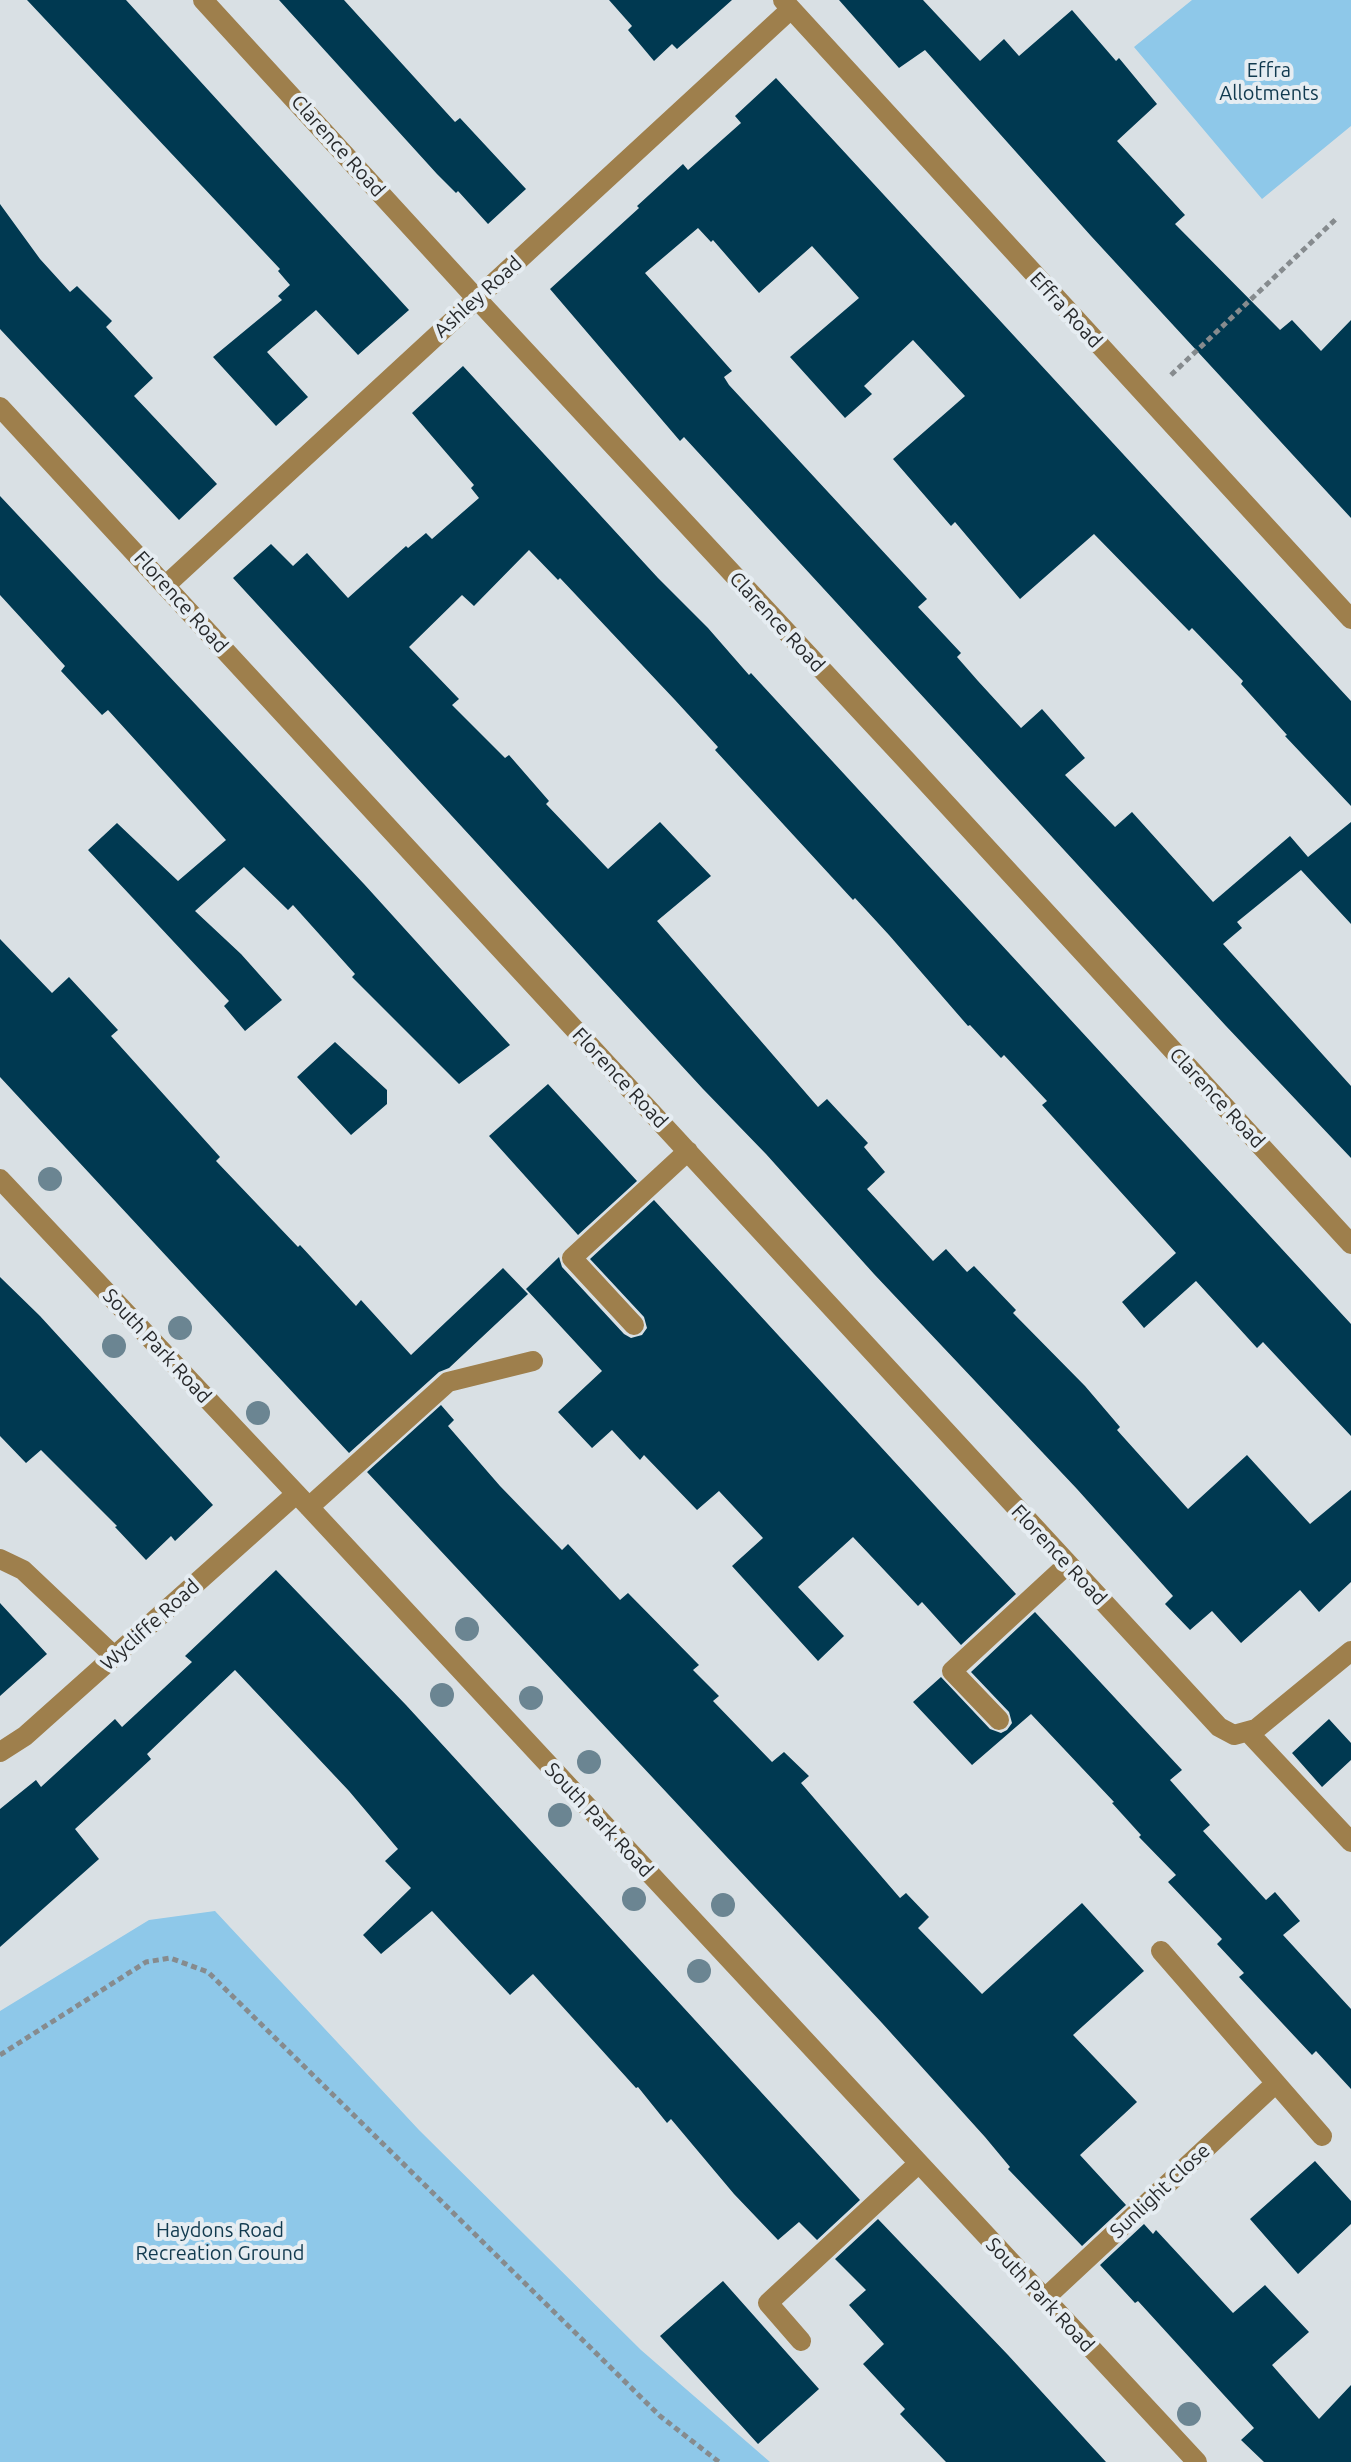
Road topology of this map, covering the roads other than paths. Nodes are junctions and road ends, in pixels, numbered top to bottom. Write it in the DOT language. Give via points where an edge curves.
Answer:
graph roads {
  1 [pos="203,0"];
  2 [pos="787,4"];
  3 [pos="476,298"];
  4 [pos="0,407"];
  5 [pos="166,585"];
  6 [pos="1350,615"];
  7 [pos="688,1151"];
  8 [pos="0,1179"];
  9 [pos="1351,1244"];
  10 [pos="634,1325"];
  11 [pos="533,1361"];
  12 [pos="303,1501"];
  13 [pos="0,1559"];
  14 [pos="1068,1564"];
  15 [pos="1351,1651"];
  16 [pos="114,1656"];
  17 [pos="999,1720"];
  18 [pos="1248,1732"];
  19 [pos="0,1752"];
  20 [pos="1351,1842"];
  21 [pos="1161,1951"];
  22 [pos="1276,2083"];
  23 [pos="1322,2136"];
  24 [pos="919,2163"];
  25 [pos="1044,2299"];
  26 [pos="801,2341"];
  27 [pos="1197,2462"];
  1 -- 3 [label="street, Clarence Road"];
  2 -- 3 [label="street, Ashley Road"];
  2 -- 6 [label="street, Effra Road"];
  3 -- 5 [label="street, Ashley Road"];
  3 -- 9 [label="street, Clarence Road"];
  4 -- 5 [label="street, Florence Road"];
  5 -- 7 [label="street, Florence Road"];
  7 -- 10 [label="street" via="572,1258"];
  7 -- 14 [label="street, Florence Road"];
  8 -- 12 [label="street, South Park Road"];
  11 -- 12 [label="street, Wycliffe Road" via="448,1382"];
  12 -- 16 [label="street, Wycliffe Road"];
  12 -- 24 [label="street, South Park Road"];
  13 -- 16 [label="street" via="23,1570"];
  14 -- 17 [label="street" via="952,1671"];
  14 -- 18 [label="street, Florence Road" via="1219,1727 1234,1735"];
  15 -- 18 [label="street"];
  16 -- 19 [label="street, Wycliffe Road"];
  18 -- 20 [label="street"];
  21 -- 22 [label="street"];
  22 -- 23 [label="street"];
  22 -- 25 [label="street, Sunlight Close"];
  24 -- 25 [label="street, South Park Road"];
  24 -- 26 [label="street" via="768,2303"];
  25 -- 27 [label="street, South Park Road"];
}
